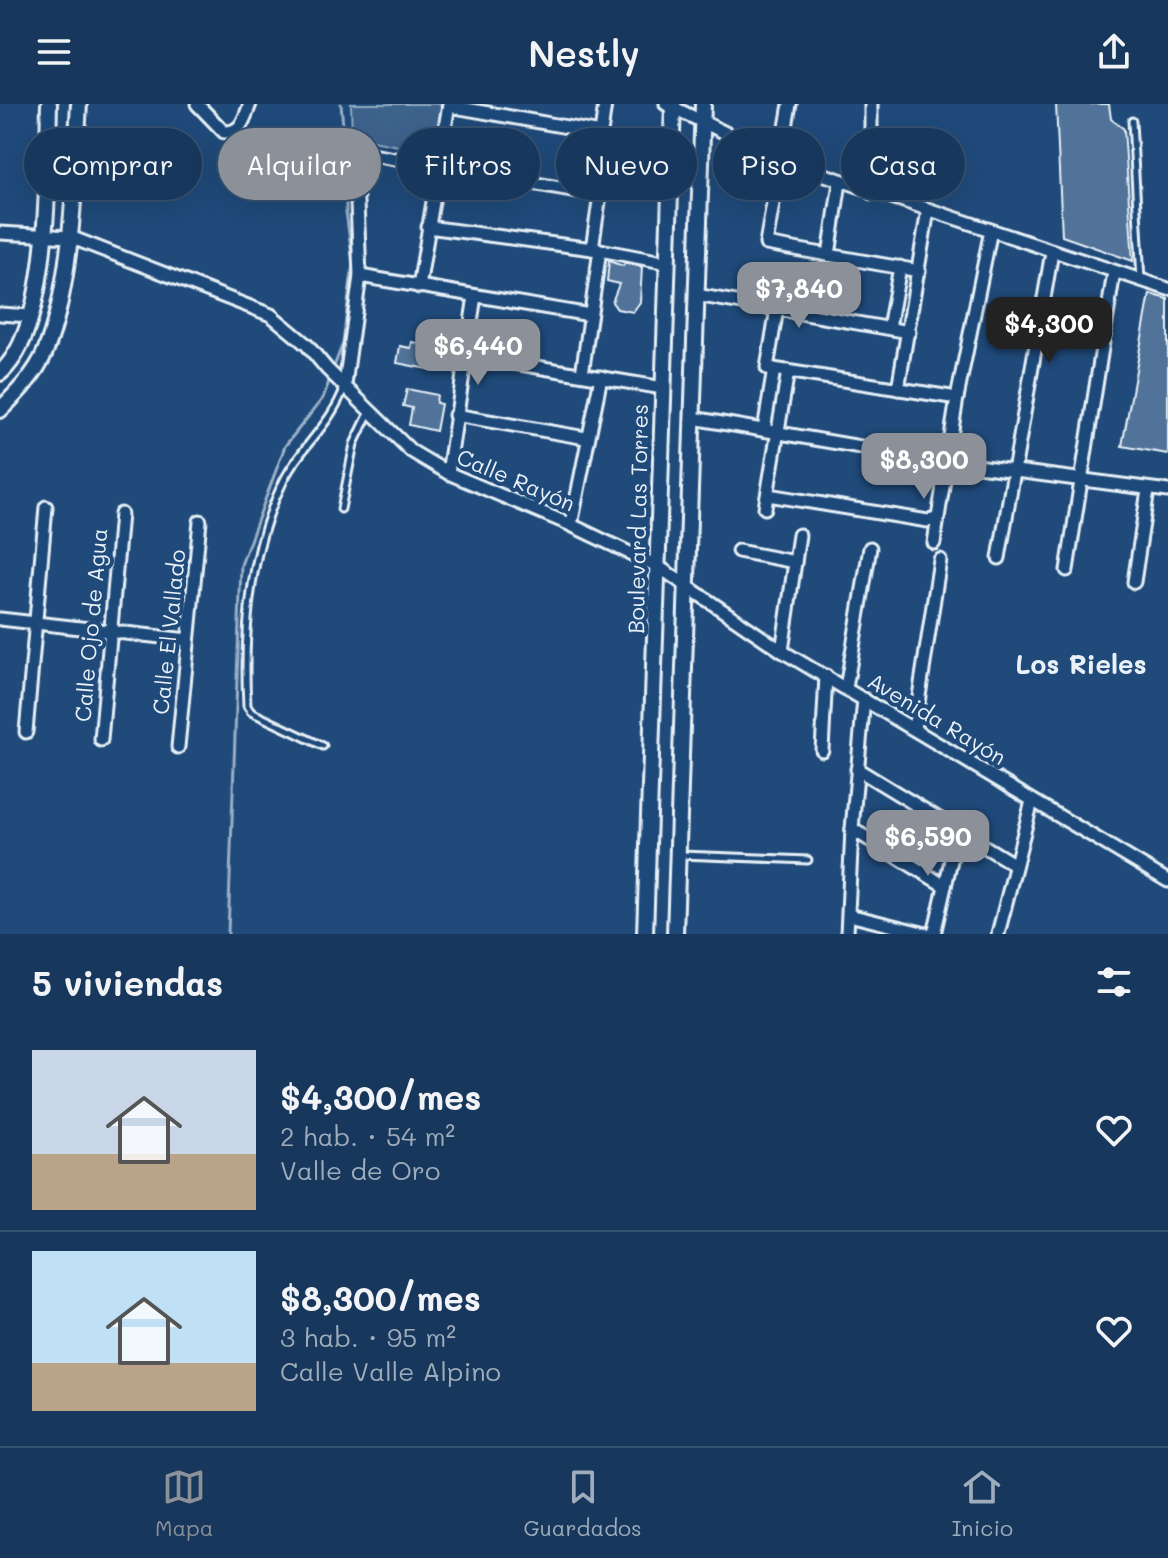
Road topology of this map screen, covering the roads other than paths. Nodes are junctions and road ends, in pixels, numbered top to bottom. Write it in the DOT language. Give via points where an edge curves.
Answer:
graph roads {
  1 [pos="49,104"];
  2 [pos="79,104"];
  3 [pos="197,104"];
  4 [pos="250,104"];
  5 [pos="605,104"];
  6 [pos="703,104"];
  7 [pos="790,104"];
  8 [pos="871,104"];
  9 [pos="449,105"];
  10 [pos="671,105"];
  11 [pos="703,121"];
  12 [pos="1132,121"];
  13 [pos="445,128"];
  14 [pos="717,128"];
  15 [pos="787,128"];
  16 [pos="871,128"];
  17 [pos="397,160"];
  18 [pos="825,176"];
  19 [pos="840,182"];
  20 [pos="540,185"];
  21 [pos="433,200"];
  22 [pos="775,200"];
  23 [pos="894,200"];
  24 [pos="928,210"];
  25 [pos="428,227"];
  26 [pos="991,230"];
  27 [pos="0,233"];
  28 [pos="44,234"];
  29 [pos="70,237"];
  30 [pos="596,250"];
  31 [pos="1052,252"];
  32 [pos="829,255"];
  33 [pos="668,263"];
  34 [pos="900,267"];
  35 [pos="919,271"];
  36 [pos="1114,272"];
  37 [pos="360,276"];
  38 [pos="1141,281"];
  39 [pos="419,287"];
  40 [pos="1168,289"];
  41 [pos="696,295"];
  42 [pos="475,296"];
  43 [pos="777,309"];
  44 [pos="0,314"];
  45 [pos="590,315"];
  46 [pos="30,316"];
  47 [pos="889,328"];
  48 [pos="909,332"];
  49 [pos="465,355"];
  50 [pos="770,369"];
  51 [pos="788,371"];
  52 [pos="0,373"];
  53 [pos="582,374"];
  54 [pos="601,377"];
  55 [pos="341,382"];
  56 [pos="663,388"];
  57 [pos="898,389"];
  58 [pos="957,398"];
  59 [pos="0,410"];
  60 [pos="370,412"];
  61 [pos="455,415"];
  62 [pos="693,418"];
  63 [pos="770,431"];
  64 [pos="586,438"];
  65 [pos="947,462"];
  66 [pos="1012,472"];
  67 [pos="448,473"];
  68 [pos="1079,480"];
  69 [pos="1148,490"];
  70 [pos="1168,491"];
  71 [pos="768,495"];
  72 [pos="46,507"];
  73 [pos="765,508"];
  74 [pos="341,509"];
  75 [pos="121,514"];
  76 [pos="936,519"];
  77 [pos="200,521"];
  78 [pos="571,525"];
  79 [pos="799,535"];
  80 [pos="934,543"];
  81 [pos="870,548"];
  82 [pos="738,551"];
  83 [pos="999,558"];
  84 [pos="940,560"];
  85 [pos="795,562"];
  86 [pos="659,567"];
  87 [pos="1067,570"];
  88 [pos="1134,582"];
  89 [pos="688,586"];
  90 [pos="0,619"];
  91 [pos="35,622"];
  92 [pos="112,630"];
  93 [pos="188,640"];
  94 [pos="782,651"];
  95 [pos="826,676"];
  96 [pos="846,688"];
  97 [pos="864,699"];
  98 [pos="914,729"];
  99 [pos="26,732"];
  100 [pos="101,740"];
  101 [pos="323,746"];
  102 [pos="178,747"];
  103 [pos="822,750"];
  104 [pos="857,769"];
  105 [pos="1032,801"];
  106 [pos="852,829"];
  107 [pos="958,830"];
  108 [pos="680,855"];
  109 [pos="808,860"];
  110 [pos="1015,865"];
  111 [pos="1168,881"];
  112 [pos="945,886"];
  113 [pos="849,915"];
  114 [pos="645,934"];
  115 [pos="675,934"];
  116 [pos="847,934"];
  117 [pos="926,934"];
  118 [pos="934,934"];
  119 [pos="998,934"];
  1 -- 28 [label="street"];
  2 -- 29 [label="street"];
  3 -- 4 [label="street" via="224,132 233,133 241,128"];
  5 -- 9 [label="street" via="601,133"];
  6 -- 11 [label="street"];
  7 -- 15 [label="street"];
  8 -- 16 [label="street"];
  9 -- 13 [label="street"];
  10 -- 11 [label="street"];
  10 -- 33 [label="street, Boulevard Las Torres"];
  11 -- 14 [label="street"];
  11 -- 41 [label="street"];
  12 -- 38 [label="lane"];
  17 -- 37 [label="street" via="355,152"];
  18 -- 19 [label="street"];
  19 -- 32 [label="street"];
  20 -- 30 [label="street" via="600,195"];
  21 -- 25 [label="street"];
  22 -- 32 [label="street" via="766,244"];
  23 -- 24 [label="street"];
  24 -- 26 [label="street"];
  24 -- 35 [label="street"];
  25 -- 30 [label="street"];
  25 -- 39 [label="street"];
  26 -- 31 [label="street"];
  26 -- 58 [label="street"];
  27 -- 28 [label="street, Calle Rayón"];
  28 -- 29 [label="street, Calle Rayón"];
  28 -- 46 [label="street"];
  29 -- 55 [label="street, Calle Rayón" via="271,315"];
  29 -- 59 [label="street" via="45,353 26,384"];
  30 -- 33 [label="street"];
  30 -- 45 [label="street"];
  31 -- 36 [label="street"];
  31 -- 66 [label="street"];
  32 -- 34 [label="street"];
  33 -- 56 [label="street, Boulevard Las Torres"];
  34 -- 35 [label="street"];
  34 -- 47 [label="street"];
  35 -- 48 [label="street"];
  36 -- 38 [label="street"];
  36 -- 68 [label="street"];
  37 -- 39 [label="street"];
  37 -- 55 [label="street"];
  38 -- 40 [label="street"];
  39 -- 42 [label="street"];
  41 -- 43 [label="street"];
  41 -- 62 [label="street"];
  42 -- 45 [label="street"];
  42 -- 49 [label="street"];
  43 -- 47 [label="street"];
  43 -- 50 [label="street"];
  44 -- 46 [label="street"];
  45 -- 53 [label="street"];
  46 -- 52 [label="street" via="22,342"];
  47 -- 48 [label="street"];
  48 -- 57 [label="street"];
  49 -- 53 [label="street"];
  49 -- 61 [label="street"];
  50 -- 51 [label="street"];
  50 -- 63 [label="street"];
  51 -- 57 [label="street"];
  51 -- 63 [label="street"];
  53 -- 54 [label="street"];
  54 -- 56 [label="street"];
  54 -- 64 [label="street"];
  55 -- 60 [label="street, Calle Rayón"];
  55 -- 101 [label="lane" via="336,410 286,476 262,534 250,604 246,682 251,712"];
  56 -- 86 [label="street, Boulevard Las Torres"];
  57 -- 58 [label="street"];
  58 -- 65 [label="street"];
  60 -- 67 [label="street, Calle Rayón" via="411,451"];
  60 -- 74 [label="lane" via="354,444"];
  61 -- 64 [label="street"];
  61 -- 67 [label="street"];
  62 -- 63 [label="street"];
  62 -- 89 [label="street"];
  63 -- 65 [label="street"];
  63 -- 71 [label="street"];
  64 -- 78 [label="street"];
  65 -- 66 [label="street"];
  65 -- 76 [label="street"];
  66 -- 68 [label="street"];
  66 -- 83 [label="street"];
  67 -- 78 [label="street, Calle Rayón"];
  68 -- 69 [label="street"];
  68 -- 87 [label="street"];
  69 -- 70 [label="street"];
  69 -- 88 [label="street"];
  71 -- 73 [label="street"];
  71 -- 76 [label="street"];
  72 -- 91 [label="street"];
  75 -- 92 [label="street, Calle Ojo de Agua"];
  76 -- 80 [label="street"];
  77 -- 93 [label="street, Calle El Vallado"];
  78 -- 86 [label="street, Calle Rayón"];
  79 -- 85 [label="street"];
  81 -- 96 [label="street"];
  82 -- 85 [label="street"];
  84 -- 98 [label="street"];
  85 -- 94 [label="street"];
  86 -- 89 [label="street, Calle Rayón"];
  86 -- 114 [label="street, Boulevard Las Torres"];
  89 -- 94 [label="street, Avenida Rayón"];
  89 -- 108 [label="street"];
  90 -- 91 [label="street"];
  91 -- 92 [label="street"];
  91 -- 99 [label="street"];
  92 -- 93 [label="street"];
  92 -- 100 [label="street, Calle Ojo de Agua"];
  93 -- 102 [label="street, Calle El Vallado"];
  94 -- 95 [label="street, Avenida Rayón"];
  95 -- 96 [label="street, Avenida Rayón"];
  95 -- 103 [label="street"];
  96 -- 97 [label="street, Avenida Rayón"];
  97 -- 98 [label="street, Avenida Rayón"];
  97 -- 104 [label="street"];
  98 -- 105 [label="street, Avenida Rayón"];
  104 -- 106 [label="street"];
  104 -- 107 [label="street"];
  105 -- 110 [label="street"];
  105 -- 111 [label="street, Avenida Rayón"];
  106 -- 112 [label="street"];
  106 -- 113 [label="street"];
  107 -- 110 [label="street"];
  107 -- 112 [label="street"];
  108 -- 109 [label="lane"];
  108 -- 115 [label="street"];
  110 -- 119 [label="street"];
  112 -- 118 [label="street"];
  113 -- 116 [label="street"];
  113 -- 117 [label="street"];
}
